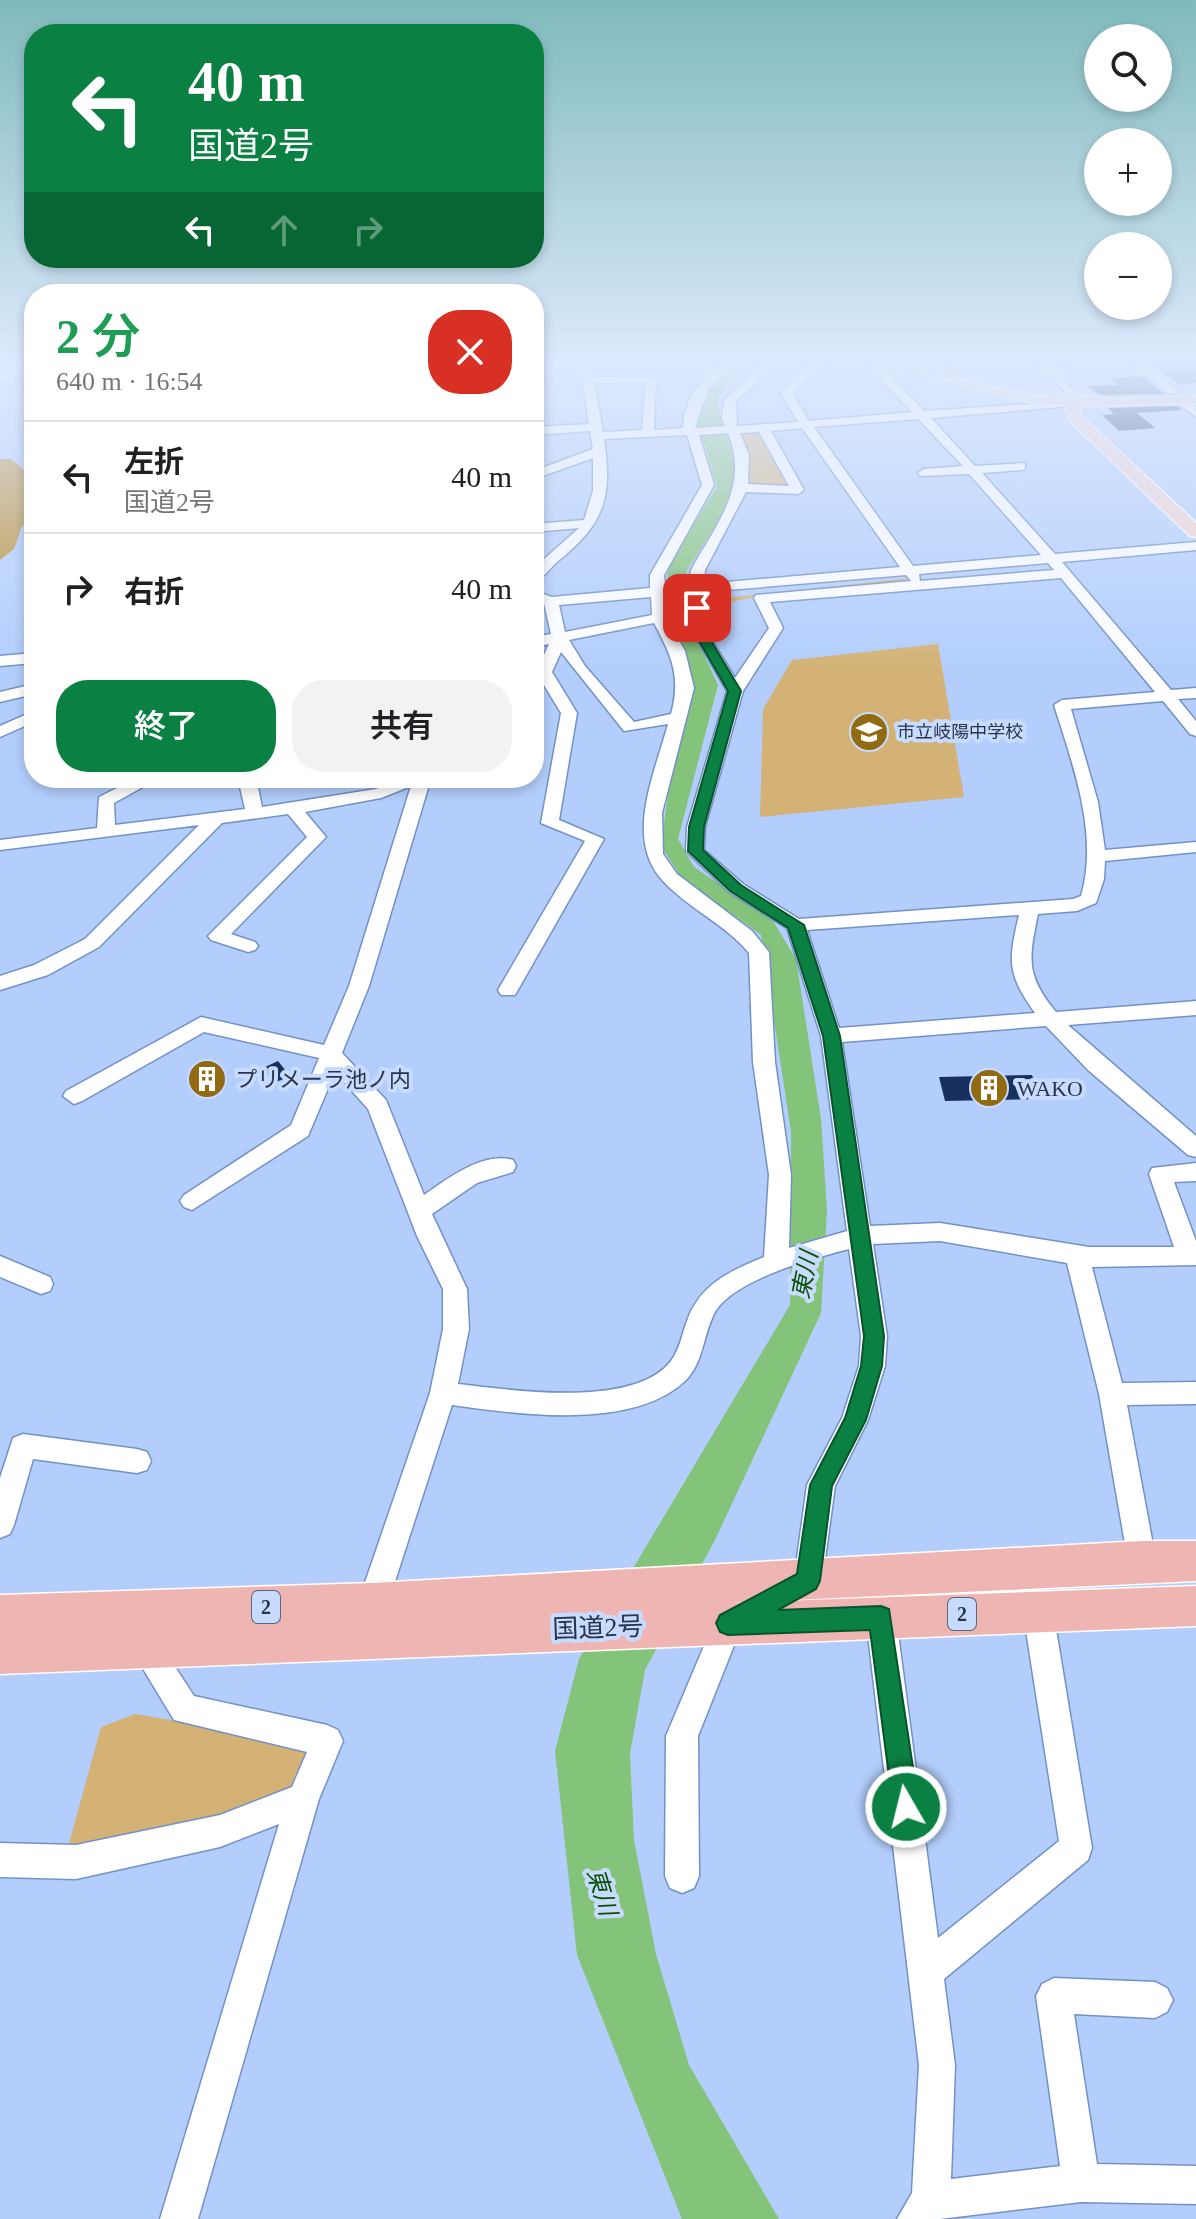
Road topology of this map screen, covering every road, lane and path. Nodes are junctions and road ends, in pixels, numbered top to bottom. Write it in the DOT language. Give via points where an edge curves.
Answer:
graph roads {
  1 [pos="568,463"];
  2 [pos="599,463"];
  3 [pos="703,463"];
  4 [pos="743,463"];
  5 [pos="783,463"];
  6 [pos="833,463"];
  7 [pos="966,463"];
  8 [pos="1122,463"];
  9 [pos="1021,466"];
  10 [pos="972,469"];
  11 [pos="544,471"];
  12 [pos="924,473"];
  13 [pos="742,488"];
  14 [pos="590,523"];
  15 [pos="544,527"];
  16 [pos="1196,532"];
  17 [pos="1196,546"];
  18 [pos="1051,557"];
  19 [pos="544,566"];
  20 [pos="908,569"];
  21 [pos="1065,573"];
  22 [pos="920,585"];
  23 [pos="696,588"];
  24 [pos="657,592"];
  25 [pos="544,599"];
  26 [pos="551,601"];
  27 [pos="659,618"];
  28 [pos="559,639"];
  29 [pos="544,641"];
  30 [pos="24,659"];
  31 [pos="0,661"];
  32 [pos="24,691"];
  33 [pos="735,691"];
  34 [pos="1196,693"];
  35 [pos="1164,696"];
  36 [pos="0,697"];
  37 [pos="678,717"];
  38 [pos="24,721"];
  39 [pos="1196,731"];
  40 [pos="0,732"];
  41 [pos="130,788"];
  42 [pos="249,788"];
  43 [pos="392,788"];
  44 [pos="419,788"];
  45 [pos="293,809"];
  46 [pos="255,814"];
  47 [pos="217,818"];
  48 [pos="106,833"];
  49 [pos="0,845"];
  50 [pos="1196,847"];
  51 [pos="1094,857"];
  52 [pos="1030,908"];
  53 [pos="796,925"];
  54 [pos="248,946"];
  55 [pos="0,983"];
  56 [pos="508,990"];
  57 [pos="1196,1008"];
  58 [pos="1047,1019"];
  59 [pos="831,1036"];
  60 [pos="331,1054"];
  61 [pos="74,1096"];
  62 [pos="1196,1149"];
  63 [pos="505,1166"];
  64 [pos="1196,1172"];
  65 [pos="192,1201"];
  66 [pos="420,1210"];
  67 [pos="860,1236"];
  68 [pos="1192,1255"];
  69 [pos="1077,1256"];
  70 [pos="776,1264"];
  71 [pos="0,1266"];
  72 [pos="41,1284"];
  73 [pos="443,1393"];
  74 [pos="1196,1393"];
  75 [pos="1112,1394"];
  76 [pos="137,1461"];
  77 [pos="0,1525"];
  78 [pos="1142,1561"];
  79 [pos="1196,1561"];
  80 [pos="808,1581"];
  81 [pos="373,1603"];
  82 [pos="733,1604"];
  83 [pos="1196,1606"];
  84 [pos="1038,1611"];
  85 [pos="528,1612"];
  86 [pos="0,1616"];
  87 [pos="881,1618"];
  88 [pos="146,1649"];
  89 [pos="0,1653"];
  90 [pos="303,1799"];
  91 [pos="0,1860"];
  92 [pos="682,1876"];
  93 [pos="928,1969"];
  94 [pos="1155,2000"];
  95 [pos="1081,2183"];
  96 [pos="1196,2185"];
  97 [pos="924,2210"];
  98 [pos="179,2219"];
  1 -- 11 [label="street"];
  2 -- 14 [label="street"];
  3 -- 24 [label="street" via="708,485 657,575"];
  4 -- 13 [label="street"];
  5 -- 13 [label="street" via="798,490"];
  6 -- 20 [label="street"];
  7 -- 10 [label="street"];
  8 -- 16 [label="main road"];
  9 -- 10 [label="street"];
  10 -- 12 [label="street"];
  10 -- 18 [label="street"];
  13 -- 23 [label="street" via="698,570"];
  14 -- 15 [label="street"];
  14 -- 19 [label="street" via="572,547"];
  17 -- 18 [label="street"];
  18 -- 20 [label="street"];
  18 -- 21 [label="street"];
  20 -- 22 [label="street"];
  20 -- 23 [label="street"];
  21 -- 22 [label="street"];
  21 -- 35 [label="street"];
  22 -- 33 [label="street" via="761,598 776,628"];
  23 -- 24 [label="street"];
  23 -- 33 [label="street" via="698,629"];
  24 -- 26 [label="street"];
  24 -- 27 [label="street"];
  25 -- 26 [label="street"];
  26 -- 28 [label="street"];
  27 -- 28 [label="street"];
  27 -- 37 [label="street" via="684,675"];
  28 -- 29 [label="street"];
  28 -- 37 [label="street" via="630,728"];
  28 -- 56 [label="street" via="544,672 569,713 550,823 595,839"];
  30 -- 31 [label="street"];
  32 -- 36 [label="street"];
  33 -- 53 [label="street" via="696,827 695,851 736,888"];
  34 -- 35 [label="street"];
  35 -- 39 [label="street"];
  35 -- 51 [label="street" via="1062,705 1089,790"];
  37 -- 70 [label="street" via="653,813 654,854 670,878 745,935 759,952 764,1062 780,1175"];
  38 -- 40 [label="street"];
  41 -- 48 [label="street" via="105,801"];
  42 -- 46 [label="street"];
  43 -- 45 [label="street"];
  44 -- 60 [label="street" via="359,986"];
  45 -- 46 [label="street"];
  45 -- 54 [label="street" via="317,837 218,936"];
  46 -- 47 [label="street"];
  47 -- 48 [label="street"];
  47 -- 55 [label="street" via="92,943 41,970"];
  48 -- 49 [label="street"];
  50 -- 51 [label="street"];
  51 -- 52 [label="street" via="1089,899 1077,905"];
  52 -- 53 [label="street"];
  52 -- 58 [label="street" via="1019,967"];
  53 -- 59 [label="street"];
  57 -- 58 [label="street"];
  58 -- 59 [label="street"];
  58 -- 62 [label="street"];
  59 -- 67 [label="street"];
  60 -- 61 [label="street" via="201,1024"];
  60 -- 65 [label="street" via="300,1130"];
  60 -- 66 [label="street" via="378,1106"];
  63 -- 66 [label="street" via="469,1176"];
  64 -- 68 [label="street" via="1160,1174"];
  66 -- 73 [label="street" via="455,1289 456,1329"];
  67 -- 69 [label="street" via="917,1231 1021,1243"];
  67 -- 70 [label="street"];
  67 -- 80 [label="street" via="874,1336 872,1366 855,1420 821,1485"];
  68 -- 69 [label="street"];
  69 -- 75 [label="street"];
  70 -- 73 [label="street" via="730,1283 706,1304 676,1375 638,1397 535,1404"];
  71 -- 72 [label="street"];
  73 -- 81 [label="street"];
  74 -- 75 [label="street"];
  75 -- 78 [label="street"];
  76 -- 77 [label="street" via="23,1446"];
  78 -- 79 [label="highway, 2"];
  78 -- 80 [label="highway, 2"];
  80 -- 82 [label="highway, 2"];
  81 -- 85 [label="highway, 国道2号 / 2"];
  81 -- 86 [label="highway, 国道2号 / 2"];
  82 -- 85 [label="highway, 国道2号 / 2"];
  82 -- 87 [label="highway, 国道2号 / 2"];
  82 -- 92 [label="street" via="682,1736"];
  83 -- 84 [label="highway, 国道2号 / 2"];
  84 -- 87 [label="highway, 国道2号 / 2"];
  84 -- 93 [label="street" via="1076,1848"];
  85 -- 88 [label="highway, 国道2号 / 2"];
  87 -- 93 [label="street"];
  88 -- 89 [label="highway, 国道2号 / 2"];
  88 -- 90 [label="street" via="185,1709 327,1741"];
  90 -- 91 [label="street" via="220,1831 76,1862"];
  90 -- 98 [label="street"];
  93 -- 97 [label="street" via="937,2065"];
  94 -- 95 [label="street" via="1054,1996"];
  95 -- 96 [label="street"];
  95 -- 97 [label="street"];
}
